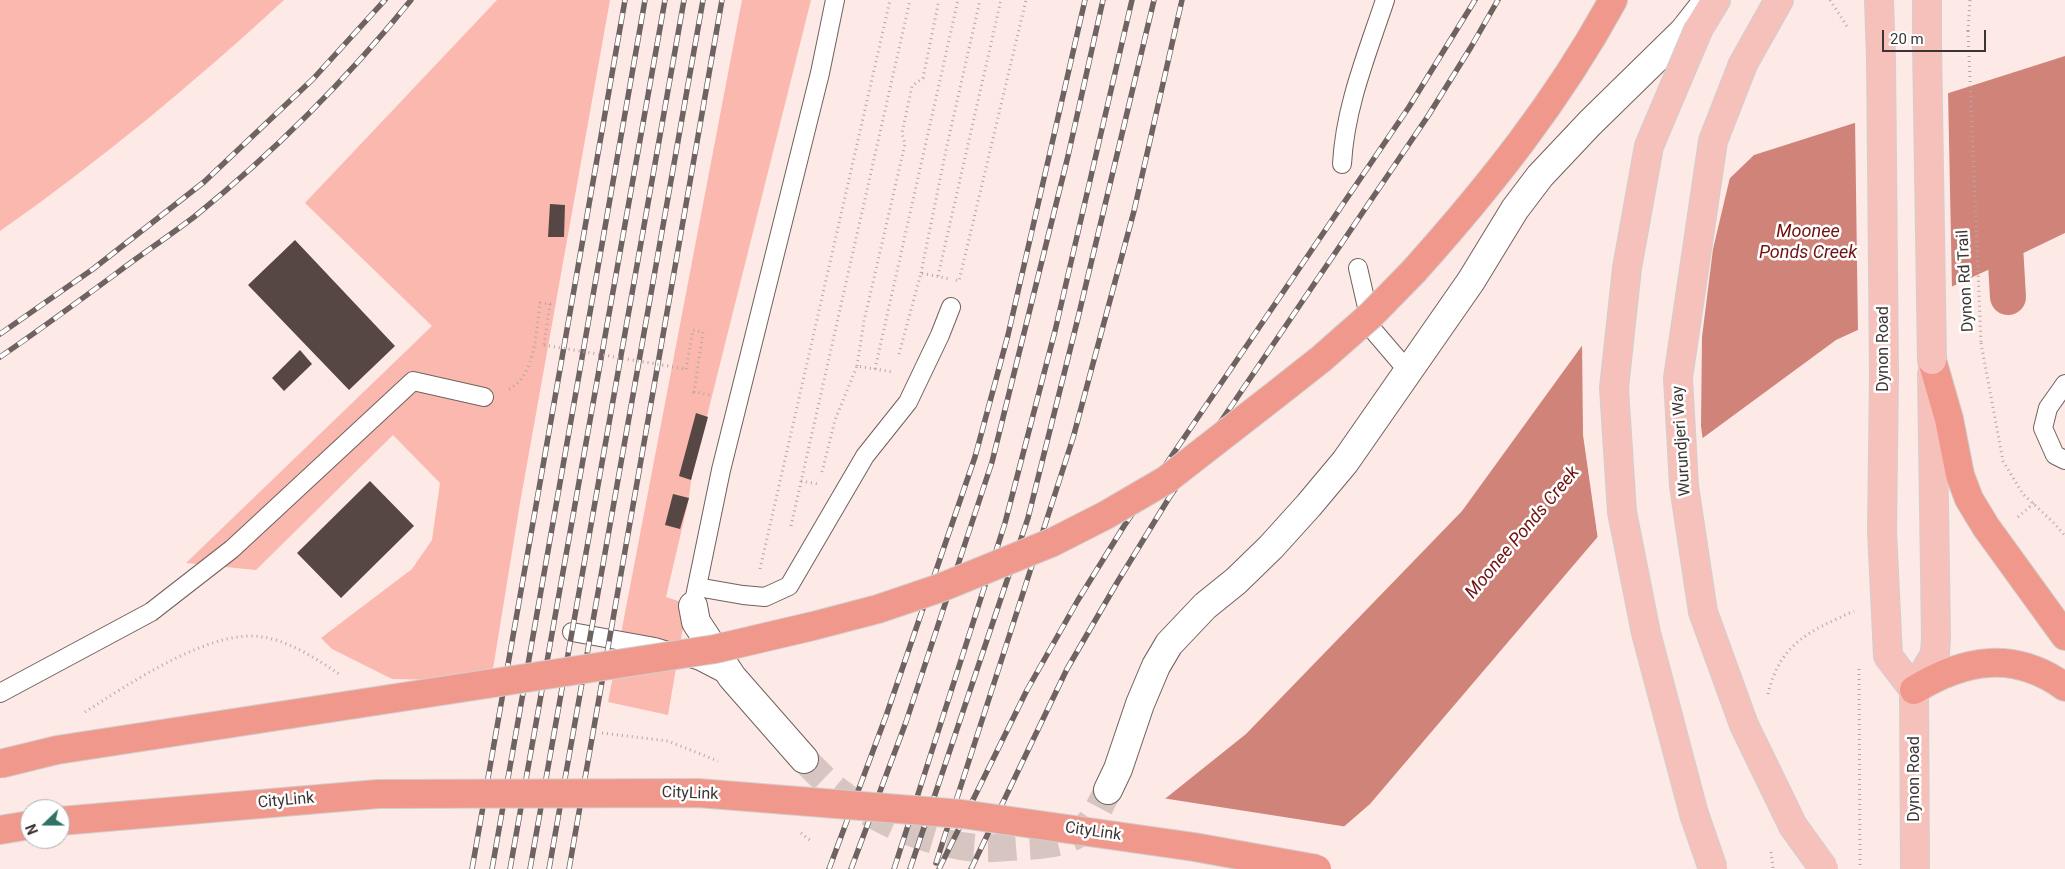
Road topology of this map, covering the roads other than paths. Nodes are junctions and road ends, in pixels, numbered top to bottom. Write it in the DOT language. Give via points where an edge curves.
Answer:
graph roads {
  1 [pos="835,0"];
  2 [pos="1385,0"];
  3 [pos="1613,0"];
  4 [pos="1708,0"];
  5 [pos="1716,0"];
  6 [pos="1779,0"];
  7 [pos="1879,0"];
  8 [pos="1926,0"];
  9 [pos="1342,164"];
  10 [pos="1358,268"];
  11 [pos="951,307"];
  12 [pos="1932,360"];
  13 [pos="1408,371"];
  14 [pos="2065,384"];
  15 [pos="484,397"];
  16 [pos="2065,460"];
  17 [pos="695,597"];
  18 [pos="572,632"];
  19 [pos="2065,636"];
  20 [pos="732,677"];
  21 [pos="2065,687"];
  22 [pos="1914,690"];
  23 [pos="0,693"];
  24 [pos="804,759"];
  25 [pos="0,764"];
  26 [pos="1108,790"];
  27 [pos="70,820"];
  28 [pos="20,827"];
  29 [pos="0,830"];
  30 [pos="1317,869"];
  31 [pos="1713,869"];
  32 [pos="1824,869"];
  33 [pos="1915,869"];
  1 -- 17 [label="lane" via="820,73 721,470"];
  2 -- 9 [label="lane" via="1351,104 1343,138"];
  3 -- 25 [label="highway, bridge" via="1570,74 1535,125 1455,225 1371,315 1322,359 1166,480 1053,542 940,588 878,609 716,649 58,750"];
  4 -- 13 [label="street" via="1684,31 1540,176"];
  5 -- 31 [label="main road, bridge" via="1699,28 1649,146 1627,268 1614,388 1622,512 1646,633 1694,814"];
  6 -- 32 [label="main road, Wurundjeri Way, bridge" via="1743,64 1714,141 1678,378 1684,486 1704,612 1744,725 1793,826"];
  7 -- 22 [label="main road, Dynon Road, bridge" via="1884,374 1882,531 1888,656"];
  8 -- 12 [label="main road, bridge"];
  10 -- 13 [label="lane" via="1372,329"];
  11 -- 17 [label="lane" via="908,402 865,456 789,586 765,596"];
  12 -- 19 [label="highway" via="1949,419 1960,475 1969,499"];
  12 -- 22 [label="main road" via="1936,637 1935,654"];
  13 -- 26 [label="street" via="1345,462 1309,505 1271,547 1204,606 1169,644 1140,704"];
  14 -- 16 [label="lane" via="2048,408 2043,428 2055,455"];
  15 -- 23 [label="lane" via="413,381 232,549 151,612"];
  17 -- 20 [label="street" via="696,622"];
  18 -- 20 [label="lane" via="655,647 700,661"];
  20 -- 24 [label="street"];
  21 -- 22 [label="highway" via="2030,669 1996,662 1954,669"];
  22 -- 33 [label="main road, Dynon Road"];
  27 -- 30 [label="highway, CityLink, bridge" via="378,794 698,793 962,814 1194,847"];
  28 -- 29 [label="highway"];
}
